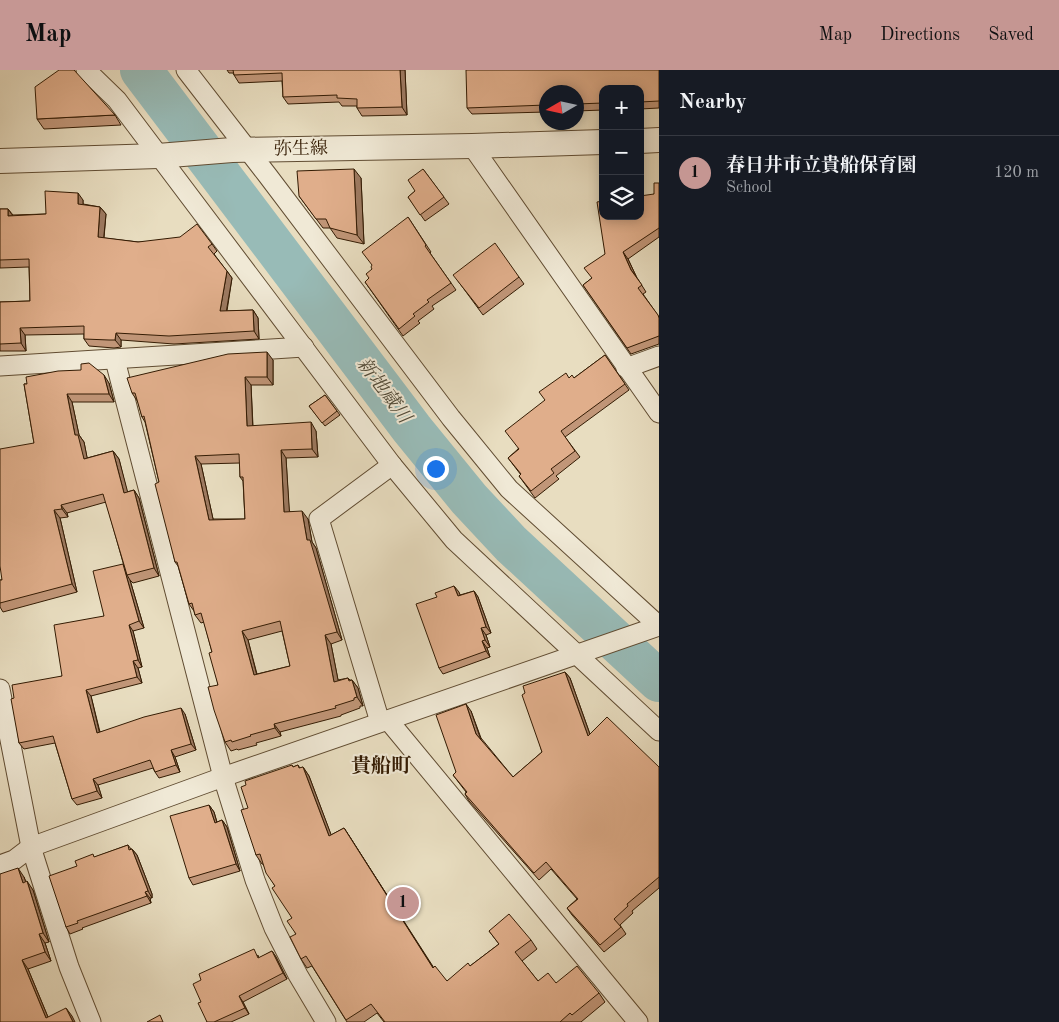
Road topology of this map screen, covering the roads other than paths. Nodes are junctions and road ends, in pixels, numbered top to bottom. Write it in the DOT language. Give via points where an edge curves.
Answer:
graph roads {
  1 [pos="86,70"];
  2 [pos="186,70"];
  3 [pos="644,140"];
  4 [pos="659,140"];
  5 [pos="599,142"];
  6 [pos="472,146"];
  7 [pos="240,150"];
  8 [pos="164,155"];
  9 [pos="0,160"];
  10 [pos="304,347"];
  11 [pos="659,356"];
  12 [pos="115,360"];
  13 [pos="0,366"];
  14 [pos="626,368"];
  15 [pos="659,413"];
  16 [pos="392,465"];
  17 [pos="659,626"];
  18 [pos="585,652"];
  19 [pos="0,689"];
  20 [pos="384,721"];
  21 [pos="659,731"];
  22 [pos="223,777"];
  23 [pos="31,847"];
  24 [pos="0,865"];
  25 [pos="91,1022"];
  26 [pos="326,1022"];
  27 [pos="638,1022"];
  1 -- 8 [label="street" via="118,100"];
  2 -- 7 [label="street"];
  3 -- 4 [label="street"];
  5 -- 6 [label="street, 弥生線"];
  6 -- 7 [label="street, 弥生線"];
  6 -- 14 [label="street"];
  7 -- 8 [label="street, 弥生線"];
  7 -- 17 [label="street" via="509,489"];
  8 -- 9 [label="street, 弥生線"];
  8 -- 10 [label="street"];
  10 -- 12 [label="street"];
  10 -- 16 [label="street"];
  11 -- 14 [label="street"];
  12 -- 13 [label="street"];
  12 -- 22 [label="street"];
  14 -- 15 [label="street"];
  16 -- 18 [label="street" via="454,540"];
  16 -- 20 [label="street" via="319,519"];
  17 -- 18 [label="street"];
  18 -- 20 [label="street"];
  18 -- 21 [label="street"];
  19 -- 23 [label="street"];
  20 -- 22 [label="street"];
  20 -- 27 [label="street"];
  22 -- 23 [label="street"];
  22 -- 26 [label="street" via="274,928"];
  23 -- 24 [label="street" via="14,860"];
  23 -- 25 [label="street" via="69,967"];
}
